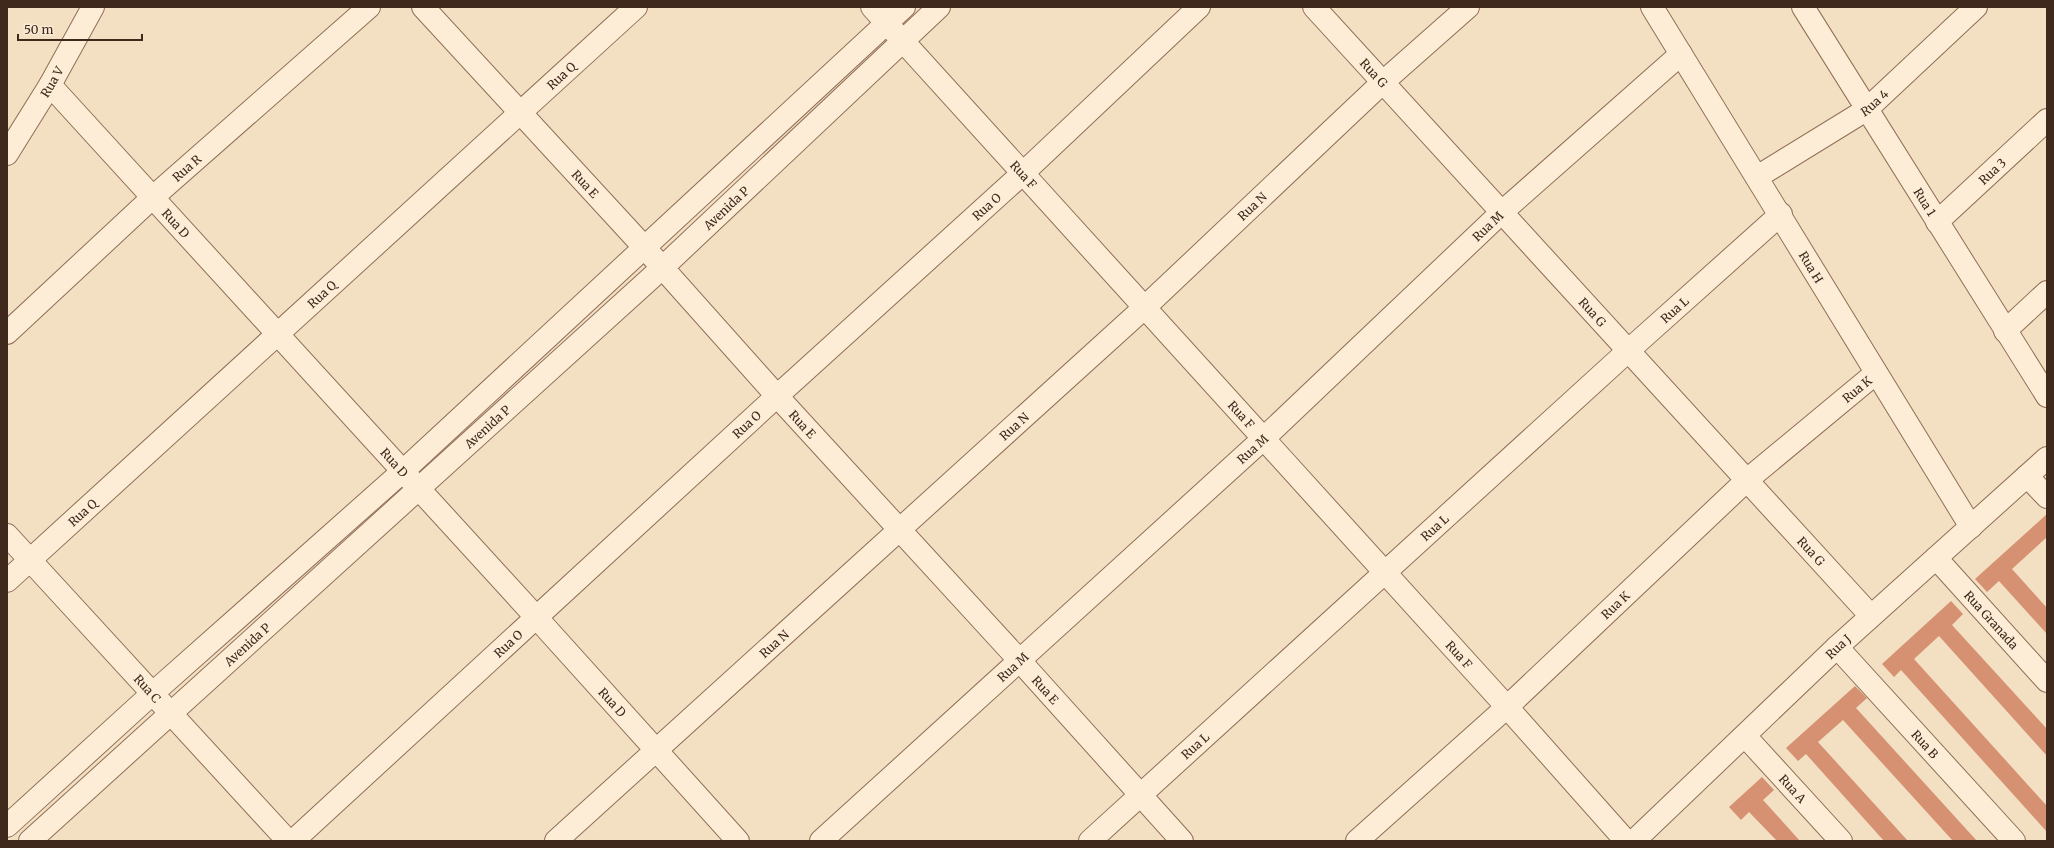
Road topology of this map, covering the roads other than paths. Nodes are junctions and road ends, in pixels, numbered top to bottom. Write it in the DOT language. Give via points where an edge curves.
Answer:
graph roads {
  1 [pos="93,7"];
  2 [pos="369,7"];
  3 [pos="423,7"];
  4 [pos="636,7"];
  5 [pos="872,7"];
  6 [pos="904,7"];
  7 [pos="939,7"];
  8 [pos="1199,7"];
  9 [pos="1314,7"];
  10 [pos="1468,7"];
  11 [pos="1652,7"];
  12 [pos="1803,7"];
  13 [pos="1964,11"];
  14 [pos="887,23"];
  15 [pos="902,41"];
  16 [pos="1681,54"];
  17 [pos="50,84"];
  18 [pos="1382,84"];
  19 [pos="1866,110"];
  20 [pos="520,113"];
  21 [pos="2047,120"];
  22 [pos="7,154"];
  23 [pos="1022,174"];
  24 [pos="1757,177"];
  25 [pos="152,198"];
  26 [pos="1502,212"];
  27 [pos="1781,214"];
  28 [pos="1937,222"];
  29 [pos="644,247"];
  30 [pos="662,268"];
  31 [pos="2047,292"];
  32 [pos="1144,308"];
  33 [pos="2005,331"];
  34 [pos="7,333"];
  35 [pos="277,335"];
  36 [pos="1628,350"];
  37 [pos="1876,373"];
  38 [pos="777,396"];
  39 [pos="2047,396"];
  40 [pos="1263,439"];
  41 [pos="2047,458"];
  42 [pos="402,472"];
  43 [pos="2027,476"];
  44 [pos="1747,480"];
  45 [pos="418,490"];
  46 [pos="2047,498"];
  47 [pos="1972,527"];
  48 [pos="900,529"];
  49 [pos="7,535"];
  50 [pos="1936,558"];
  51 [pos="31,559"];
  52 [pos="1384,572"];
  53 [pos="7,581"];
  54 [pos="1871,616"];
  55 [pos="536,617"];
  56 [pos="1837,647"];
  57 [pos="1020,661"];
  58 [pos="2047,681"];
  59 [pos="153,693"];
  60 [pos="1507,707"];
  61 [pos="172,712"];
  62 [pos="1745,736"];
  63 [pos="655,750"];
  64 [pos="1142,795"];
  65 [pos="7,826"];
  66 [pos="30,841"];
  67 [pos="288,841"];
  68 [pos="293,841"];
  69 [pos="556,841"];
  70 [pos="738,841"];
  71 [pos="821,841"];
  72 [pos="1090,841"];
  73 [pos="1182,841"];
  74 [pos="1357,841"];
  75 [pos="1626,841"];
  76 [pos="1634,841"];
  77 [pos="1840,841"];
  78 [pos="2014,841"];
  1 -- 17 [label="street, Rua V"];
  2 -- 25 [label="street, Rua R"];
  3 -- 20 [label="street, Rua E"];
  4 -- 20 [label="street, Rua Q"];
  5 -- 14 [label="street, Rua F"];
  6 -- 14 [label="street, Avenida P"];
  7 -- 15 [label="street, Avenida P"];
  8 -- 23 [label="street, Rua O"];
  9 -- 18 [label="street, Rua G"];
  10 -- 18 [label="street, Rua N"];
  11 -- 16 [label="street, Rua H"];
  12 -- 19 [label="street, Rua 1"];
  13 -- 19 [label="street, Rua 4"];
  14 -- 15 [label="street, Rua F"];
  14 -- 29 [label="street, Avenida P"];
  15 -- 23 [label="street, Rua F"];
  15 -- 30 [label="street, Avenida P"];
  16 -- 24 [label="street, Rua H"];
  16 -- 26 [label="street, Rua M"];
  17 -- 22 [label="street, Rua V"];
  17 -- 25 [label="street, Rua D"];
  18 -- 26 [label="street, Rua G"];
  18 -- 32 [label="street, Rua N"];
  19 -- 24 [label="street, Rua 4"];
  19 -- 28 [label="street, Rua 1"];
  20 -- 29 [label="street, Rua E"];
  20 -- 35 [label="street, Rua Q"];
  21 -- 28 [label="street, Rua 3"];
  23 -- 32 [label="street, Rua F"];
  23 -- 38 [label="street, Rua O"];
  24 -- 27 [label="street, Rua H"];
  25 -- 34 [label="street, Rua R"];
  25 -- 35 [label="street, Rua D"];
  26 -- 36 [label="street, Rua G"];
  26 -- 40 [label="street, Rua M"];
  27 -- 36 [label="street, Rua L"];
  27 -- 37 [label="street, Rua H"];
  28 -- 33 [label="street, Rua 1"];
  29 -- 30 [label="street, Rua E"];
  29 -- 42 [label="street, Avenida P"];
  30 -- 38 [label="street, Rua E"];
  30 -- 45 [label="street, Avenida P"];
  31 -- 33 [label="street"];
  32 -- 40 [label="street, Rua F"];
  32 -- 48 [label="street, Rua N"];
  33 -- 39 [label="street, Rua 1"];
  35 -- 42 [label="street, Rua D"];
  35 -- 51 [label="street, Rua Q"];
  36 -- 44 [label="street, Rua G"];
  36 -- 52 [label="street, Rua L"];
  37 -- 44 [label="street, Rua K"];
  37 -- 47 [label="street, Rua H"];
  38 -- 48 [label="street, Rua E"];
  38 -- 55 [label="street, Rua O"];
  40 -- 52 [label="street, Rua F"];
  40 -- 57 [label="street, Rua M"];
  41 -- 43 [label="street, Rua J"];
  42 -- 45 [label="street, Rua D"];
  42 -- 59 [label="street, Avenida P"];
  43 -- 46 [label="street"];
  43 -- 47 [label="street, Rua J"];
  44 -- 54 [label="street, Rua G"];
  44 -- 60 [label="street, Rua K"];
  45 -- 55 [label="street, Rua D"];
  45 -- 61 [label="street, Avenida P"];
  47 -- 50 [label="street, Rua J"];
  48 -- 57 [label="street, Rua E"];
  48 -- 63 [label="street, Rua N"];
  49 -- 51 [label="street, Rua C"];
  50 -- 54 [label="street, Rua J"];
  50 -- 58 [label="street, Rua Granada"];
  51 -- 53 [label="street, Rua Q"];
  51 -- 59 [label="street, Rua C"];
  52 -- 60 [label="street, Rua F"];
  52 -- 64 [label="street, Rua L"];
  54 -- 56 [label="street, Rua J"];
  55 -- 63 [label="street, Rua D"];
  55 -- 68 [label="street, Rua O"];
  56 -- 62 [label="street, Rua J"];
  56 -- 78 [label="street, Rua B"];
  57 -- 64 [label="street, Rua E"];
  57 -- 71 [label="street, Rua M"];
  59 -- 61 [label="street, Rua C"];
  59 -- 65 [label="street, Avenida P"];
  60 -- 74 [label="street, Rua K"];
  60 -- 75 [label="street, Rua F"];
  61 -- 66 [label="street, Avenida P"];
  61 -- 67 [label="street, Rua C"];
  62 -- 76 [label="street, Rua J"];
  62 -- 77 [label="street, Rua A"];
  63 -- 69 [label="street, Rua N"];
  63 -- 70 [label="street, Rua D"];
  64 -- 72 [label="street, Rua L"];
  64 -- 73 [label="street, Rua E"];
}
